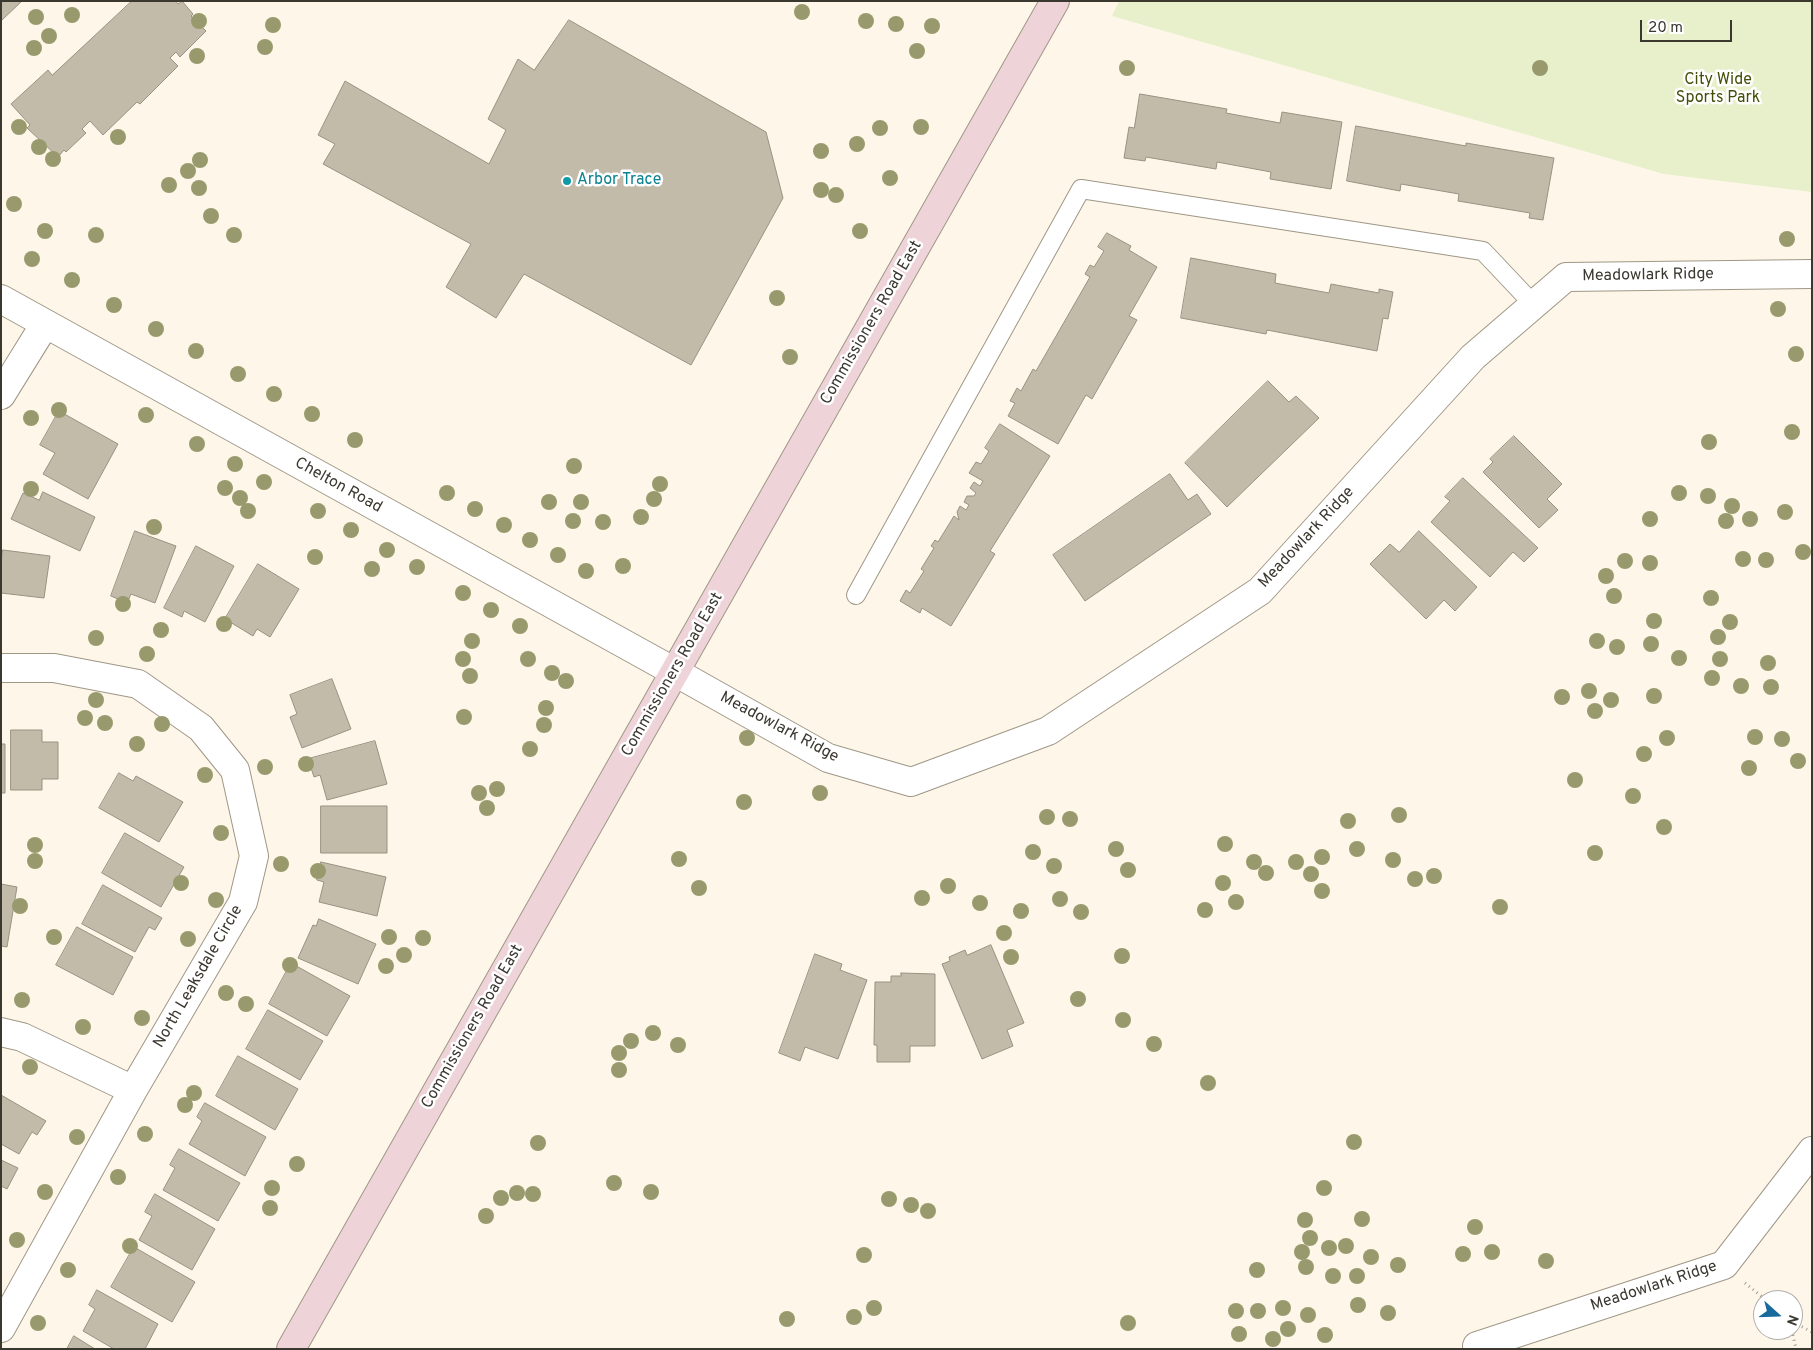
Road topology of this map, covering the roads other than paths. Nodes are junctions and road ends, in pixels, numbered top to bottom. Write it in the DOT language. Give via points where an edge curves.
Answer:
graph roads {
  1 [pos="1055,1"];
  2 [pos="1812,274"];
  3 [pos="1,299"];
  4 [pos="1534,305"];
  5 [pos="45,324"];
  6 [pos="1,396"];
  7 [pos="856,595"];
  8 [pos="1,668"];
  9 [pos="675,672"];
  10 [pos="1,1032"];
  11 [pos="133,1090"];
  12 [pos="1812,1150"];
  13 [pos="1,1328"];
  14 [pos="1477,1346"];
  15 [pos="291,1349"];
  1 -- 9 [label="main road, Commissioners Road East"];
  2 -- 4 [label="street, Meadowlark Ridge" via="1566,277"];
  3 -- 5 [label="street, Chelton Road"];
  4 -- 7 [label="lane" via="1482,251 1081,189"];
  4 -- 9 [label="street, Meadowlark Ridge" via="1473,357 1260,591 1048,731 911,782 828,758"];
  5 -- 6 [label="street"];
  5 -- 9 [label="street, Chelton Road"];
  8 -- 11 [label="street, North Leaksdale Circle" via="54,668 138,684 201,728 234,770 254,856 243,902"];
  9 -- 15 [label="main road, Commissioners Road East"];
  10 -- 11 [label="street" via="22,1037"];
  11 -- 13 [label="street, North Leaksdale Circle"];
  12 -- 14 [label="street, Meadowlark Ridge" via="1724,1265"];
}
